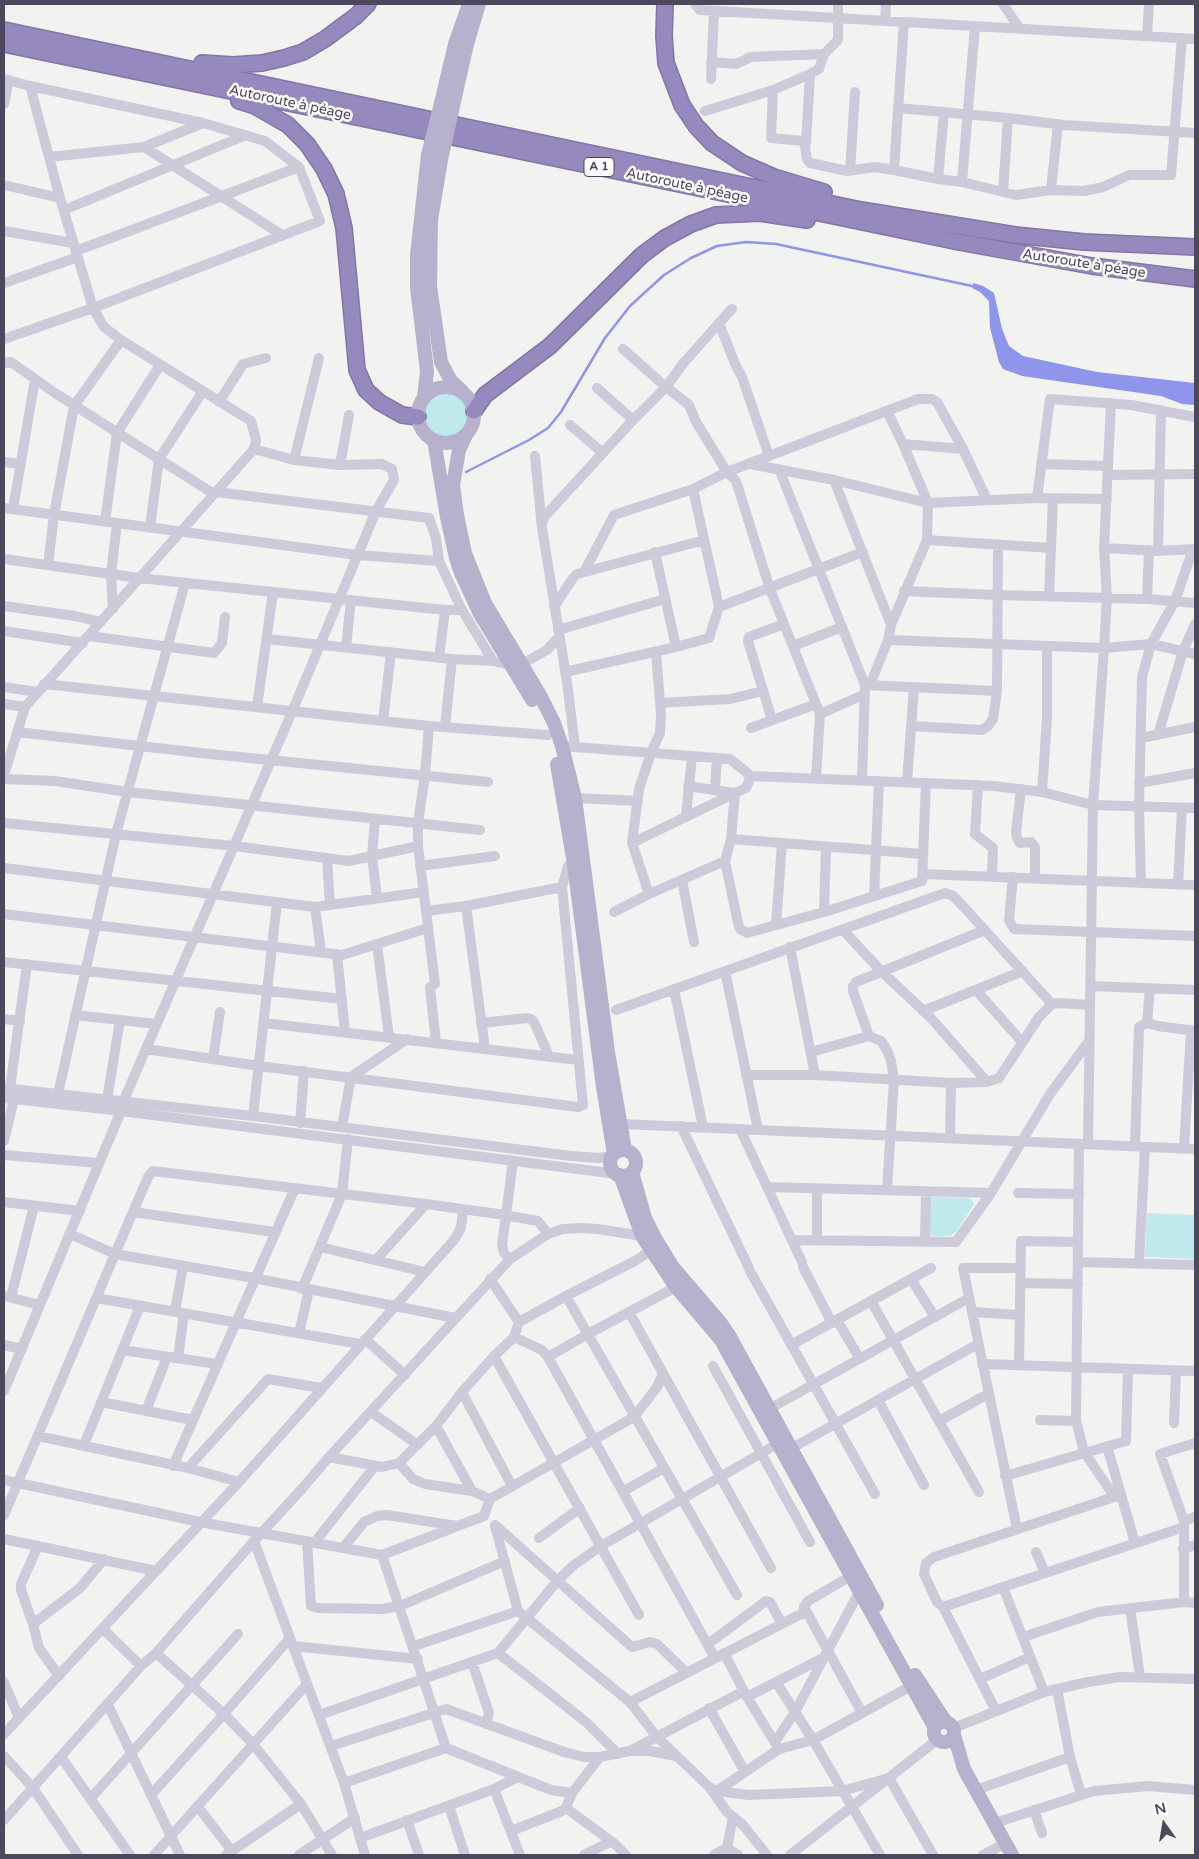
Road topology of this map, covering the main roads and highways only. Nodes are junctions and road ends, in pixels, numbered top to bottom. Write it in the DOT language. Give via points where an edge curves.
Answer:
graph roads {
  1 [pos="368,4"];
  2 [pos="469,4"];
  3 [pos="480,4"];
  4 [pos="665,4"];
  5 [pos="4,30"];
  6 [pos="4,44"];
  7 [pos="142,58"];
  8 [pos="164,77"];
  9 [pos="447,105"];
  10 [pos="434,158"];
  11 [pos="949,224"];
  12 [pos="959,242"];
  13 [pos="1195,247"];
  14 [pos="1195,280"];
  15 [pos="462,391"];
  16 [pos="424,398"];
  17 [pos="474,411"];
  18 [pos="418,417"];
  19 [pos="466,435"];
  20 [pos="434,440"];
  21 [pos="516,665"];
  22 [pos="617,1154"];
  23 [pos="623,1174"];
  24 [pos="944,1733"];
  25 [pos="1009,1849"];
  1 -- 7 [label="highway" via="325,39 303,52 284,58 233,65"];
  2 -- 9 [label="main road" via="455,44"];
  3 -- 9 [label="main road"];
  4 -- 11 [label="highway" via="666,63 672,82 682,105 712,143 742,163 806,188"];
  5 -- 7 [label="highway, A 1"];
  6 -- 8 [label="highway, Autoroute à péage / A 1"];
  7 -- 11 [label="highway, A 1" via="861,210"];
  8 -- 12 [label="highway, Autoroute à péage / A 1"];
  8 -- 18 [label="highway" via="255,106 288,125 307,144 336,194 344,228 357,370 366,390 379,402 402,415"];
  9 -- 10 [label="main road, bridge"];
  10 -- 15 [label="main road" via="430,286 441,362 451,381"];
  10 -- 16 [label="main road" via="417,254 427,370"];
  11 -- 13 [label="highway, A 1" via="1084,242"];
  12 -- 14 [label="highway, Autoroute à péage / A 1" via="1092,266"];
  12 -- 17 [label="highway" via="760,213 716,215 665,238 642,255 550,346 485,395"];
  15 -- 16 [label="main road" via="446,387 430,392"];
  15 -- 17 [label="main road"];
  16 -- 18 [label="main road"];
  17 -- 19 [label="main road" via="473,424"];
  18 -- 20 [label="main road" via="421,428"];
  19 -- 20 [label="main road" via="454,442"];
  19 -- 21 [label="main road" via="459,450 453,485 465,553 485,603"];
  20 -- 21 [label="main road" via="456,558 477,608"];
  21 -- 22 [label="main road" via="548,735 561,780 603,1086"];
  21 -- 22 [label="main road" via="568,746 608,1052 621,1124"];
  22 -- 23 [label="main road" via="611,1166"];
  22 -- 23 [label="main road" via="630,1152 635,1159 636,1164"];
  23 -- 24 [label="main road" via="655,1238 678,1273 720,1322 771,1408"];
  23 -- 24 [label="main road" via="642,1236 676,1287 720,1340 911,1686"];
  24 -- 25 [label="main road" via="957,1764 964,1768"];
}
